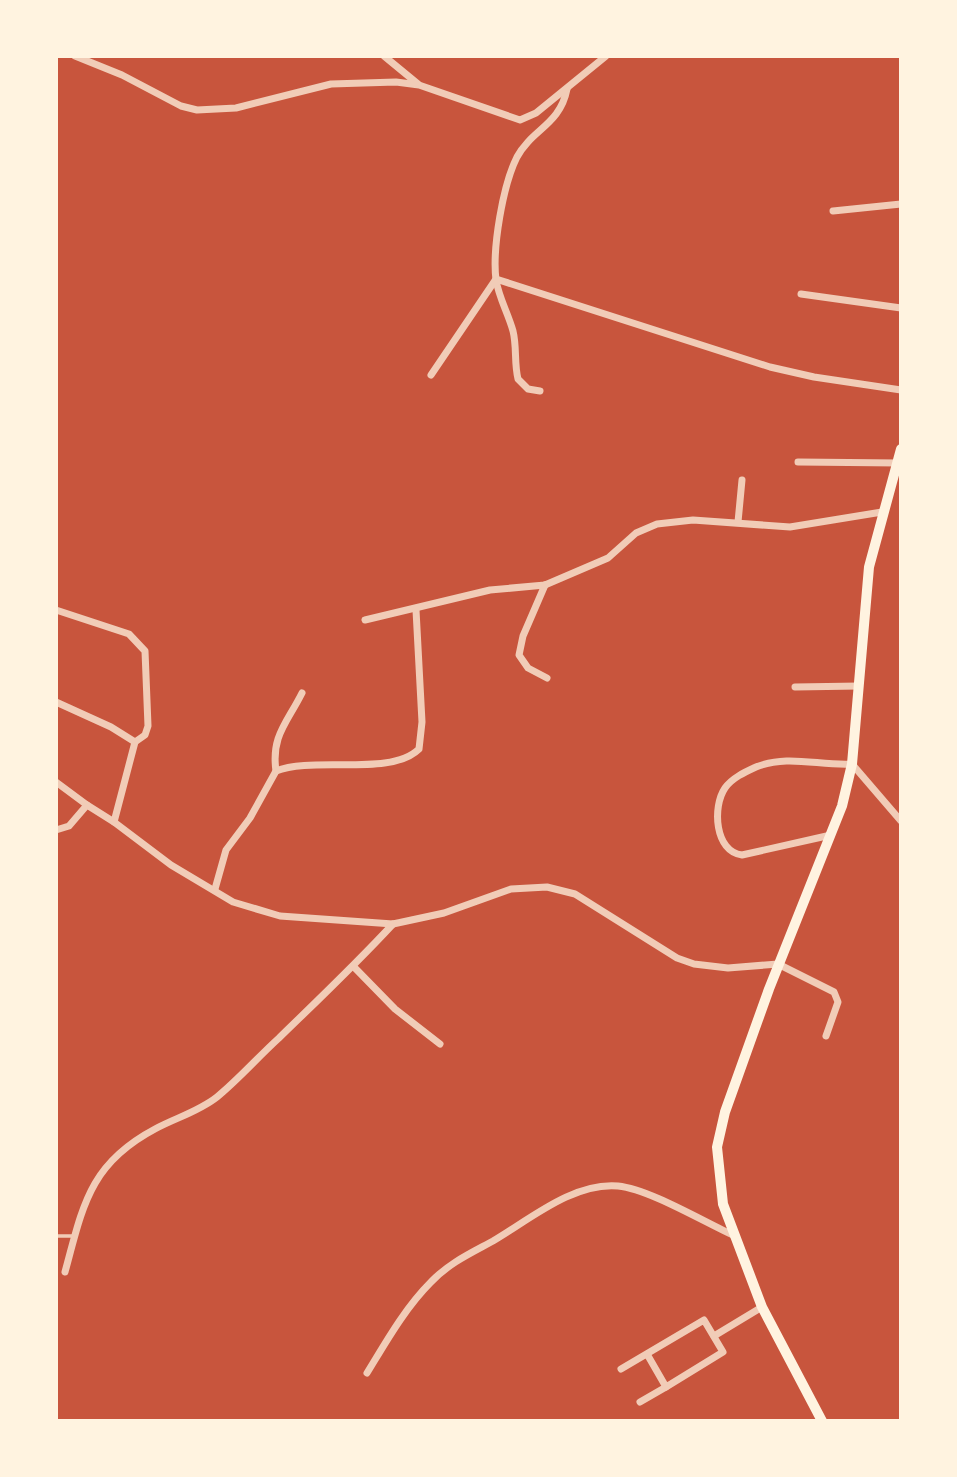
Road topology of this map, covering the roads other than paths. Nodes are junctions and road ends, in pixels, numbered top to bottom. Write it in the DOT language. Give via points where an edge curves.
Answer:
graph roads {
  1 [pos="75,56"];
  2 [pos="384,56"];
  3 [pos="606,56"];
  4 [pos="419,85"];
  5 [pos="567,88"];
  6 [pos="901,204"];
  7 [pos="833,211"];
  8 [pos="496,279"];
  9 [pos="801,294"];
  10 [pos="901,308"];
  11 [pos="431,375"];
  12 [pos="901,390"];
  13 [pos="540,391"];
  14 [pos="901,449"];
  15 [pos="798,462"];
  16 [pos="899,463"];
  17 [pos="742,480"];
  18 [pos="883,512"];
  19 [pos="738,522"];
  20 [pos="545,585"];
  21 [pos="56,610"];
  22 [pos="416,610"];
  23 [pos="365,620"];
  24 [pos="547,678"];
  25 [pos="859,686"];
  26 [pos="795,687"];
  27 [pos="302,693"];
  28 [pos="56,702"];
  29 [pos="135,742"];
  30 [pos="852,764"];
  31 [pos="276,771"];
  32 [pos="56,782"];
  33 [pos="87,805"];
  34 [pos="901,821"];
  35 [pos="114,822"];
  36 [pos="56,830"];
  37 [pos="831,835"];
  38 [pos="215,889"];
  39 [pos="393,924"];
  40 [pos="778,964"];
  41 [pos="354,967"];
  42 [pos="826,1036"];
  43 [pos="440,1044"];
  44 [pos="56,1236"];
  45 [pos="735,1236"];
  46 [pos="72,1237"];
  47 [pos="65,1272"];
  48 [pos="762,1307"];
  49 [pos="713,1336"];
  50 [pos="647,1354"];
  51 [pos="621,1369"];
  52 [pos="367,1373"];
  53 [pos="666,1387"];
  54 [pos="640,1402"];
  55 [pos="822,1421"];
  1 -- 4 [label="street" via="197,110 236,108 331,84"];
  2 -- 4 [label="street"];
  3 -- 5 [label="street"];
  4 -- 5 [label="street" via="520,120"];
  5 -- 8 [label="street" via="564,104 518,155 512,171 496,250"];
  6 -- 7 [label="street"];
  8 -- 11 [label="street"];
  8 -- 12 [label="street" via="770,367"];
  8 -- 13 [label="street" via="513,330 518,379 528,389"];
  9 -- 10 [label="street"];
  14 -- 16 [label="main road"];
  15 -- 16 [label="street"];
  16 -- 18 [label="main road"];
  17 -- 19 [label="street"];
  18 -- 19 [label="street" via="790,527"];
  18 -- 25 [label="main road" via="864,601"];
  19 -- 20 [label="street" via="681,521 645,527 608,558"];
  20 -- 22 [label="street" via="490,590"];
  20 -- 24 [label="street" via="519,655 528,668"];
  21 -- 29 [label="street" via="130,634 145,650 148,726"];
  22 -- 23 [label="street"];
  22 -- 31 [label="street" via="422,722 419,749 399,760"];
  25 -- 26 [label="street"];
  25 -- 30 [label="main road"];
  27 -- 31 [label="street" via="277,736"];
  28 -- 29 [label="street"];
  29 -- 35 [label="street"];
  30 -- 34 [label="street"];
  30 -- 37 [label="main road"];
  30 -- 37 [label="street" via="804,760 758,766 733,780 720,799 719,831 727,850 736,854"];
  31 -- 38 [label="street" via="226,850"];
  32 -- 33 [label="street"];
  33 -- 35 [label="street"];
  33 -- 36 [label="street" via="69,826"];
  35 -- 38 [label="street" via="171,865"];
  37 -- 40 [label="main road"];
  38 -- 39 [label="street" via="233,902 280,916"];
  39 -- 40 [label="street" via="455,910 511,889 547,887 575,894 677,958 728,968"];
  39 -- 41 [label="street"];
  40 -- 42 [label="street" via="836,994 838,1002"];
  40 -- 45 [label="main road" via="720,1129 719,1186"];
  41 -- 43 [label="street" via="395,1009"];
  41 -- 46 [label="street" via="217,1096 125,1148 96,1180"];
  44 -- 46 [label="lane"];
  45 -- 48 [label="main road"];
  45 -- 52 [label="street" via="634,1189 607,1186 587,1190 527,1218 451,1264 406,1311"];
  46 -- 47 [label="street"];
  48 -- 49 [label="street"];
  48 -- 55 [label="main road"];
  49 -- 50 [label="street" via="704,1320"];
  49 -- 53 [label="street" via="723,1353"];
  50 -- 51 [label="street"];
  50 -- 53 [label="street"];
  53 -- 54 [label="street"];
}
